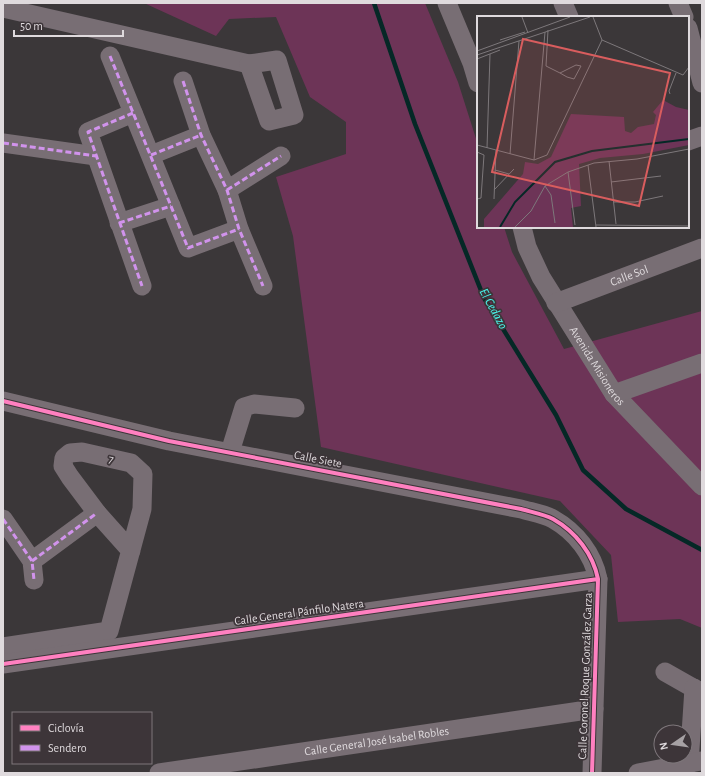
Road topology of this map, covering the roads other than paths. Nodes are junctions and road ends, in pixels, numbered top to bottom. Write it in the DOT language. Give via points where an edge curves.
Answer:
graph roads {
  1 [pos="447,3"];
  2 [pos="563,3"];
  3 [pos="678,3"];
  4 [pos="3,8"];
  5 [pos="569,16"];
  6 [pos="684,16"];
  7 [pos="689,32"];
  8 [pos="110,56"];
  9 [pos="249,64"];
  10 [pos="477,80"];
  11 [pos="184,81"];
  12 [pos="702,82"];
  13 [pos="132,113"];
  14 [pos="201,134"];
  15 [pos="702,136"];
  16 [pos="689,141"];
  17 [pos="3,143"];
  18 [pos="151,155"];
  19 [pos="96,156"];
  20 [pos="281,156"];
  21 [pos="227,190"];
  22 [pos="171,206"];
  23 [pos="119,223"];
  24 [pos="522,228"];
  25 [pos="239,229"];
  26 [pos="702,248"];
  27 [pos="142,286"];
  28 [pos="263,286"];
  29 [pos="556,303"];
  30 [pos="702,363"];
  31 [pos="614,394"];
  32 [pos="3,401"];
  33 [pos="295,408"];
  34 [pos="230,452"];
  35 [pos="702,486"];
  36 [pos="97,512"];
  37 [pos="4,523"];
  38 [pos="131,551"];
  39 [pos="32,561"];
  40 [pos="598,579"];
  41 [pos="34,580"];
  42 [pos="3,647"];
  43 [pos="3,664"];
  44 [pos="666,672"];
  45 [pos="698,691"];
  46 [pos="594,709"];
  47 [pos="696,762"];
  48 [pos="159,773"];
  49 [pos="592,773"];
  50 [pos="638,773"];
  1 -- 10 [label="street"];
  2 -- 5 [label="street"];
  3 -- 6 [label="street"];
  4 -- 9 [label="street"];
  7 -- 12 [label="street"];
  8 -- 13 [label="street"];
  11 -- 14 [label="street"];
  13 -- 18 [label="street"];
  13 -- 19 [label="street" via="88,132"];
  14 -- 18 [label="street"];
  14 -- 21 [label="street"];
  15 -- 16 [label="street"];
  17 -- 19 [label="street"];
  18 -- 22 [label="street"];
  19 -- 23 [label="street"];
  20 -- 21 [label="street"];
  21 -- 25 [label="street"];
  22 -- 23 [label="street"];
  22 -- 25 [label="street" via="188,248"];
  23 -- 27 [label="street"];
  24 -- 29 [label="street, Avenida Misioneros" via="527,247"];
  25 -- 28 [label="street"];
  26 -- 29 [label="street, Calle Sol"];
  29 -- 31 [label="street, Avenida Misioneros"];
  30 -- 31 [label="street"];
  31 -- 35 [label="street, Avenida Misioneros"];
  32 -- 34 [label="street, Calle Siete" via="169,441"];
  33 -- 34 [label="street" via="254,404 244,408"];
  34 -- 40 [label="street, Calle Siete" via="521,509 553,519 583,542 596,568"];
  36 -- 38 [label="street, 7"];
  36 -- 38 [label="street, 7" via="63,466 64,458 70,453 82,452 131,464 143,474 142,508"];
  36 -- 39 [label="street"];
  37 -- 39 [label="street"];
  38 -- 42 [label="street, 7" via="109,631"];
  39 -- 41 [label="street"];
  40 -- 43 [label="street, Calle General Pánfilo Natera"];
  40 -- 46 [label="street, Calle Coronel Roque González Garza"];
  44 -- 45 [label="street"];
  45 -- 47 [label="street"];
  46 -- 48 [label="street, Calle General José Isabel Robles"];
  46 -- 49 [label="street, Calle Coronel Roque González Garza"];
  47 -- 50 [label="street"];
}
